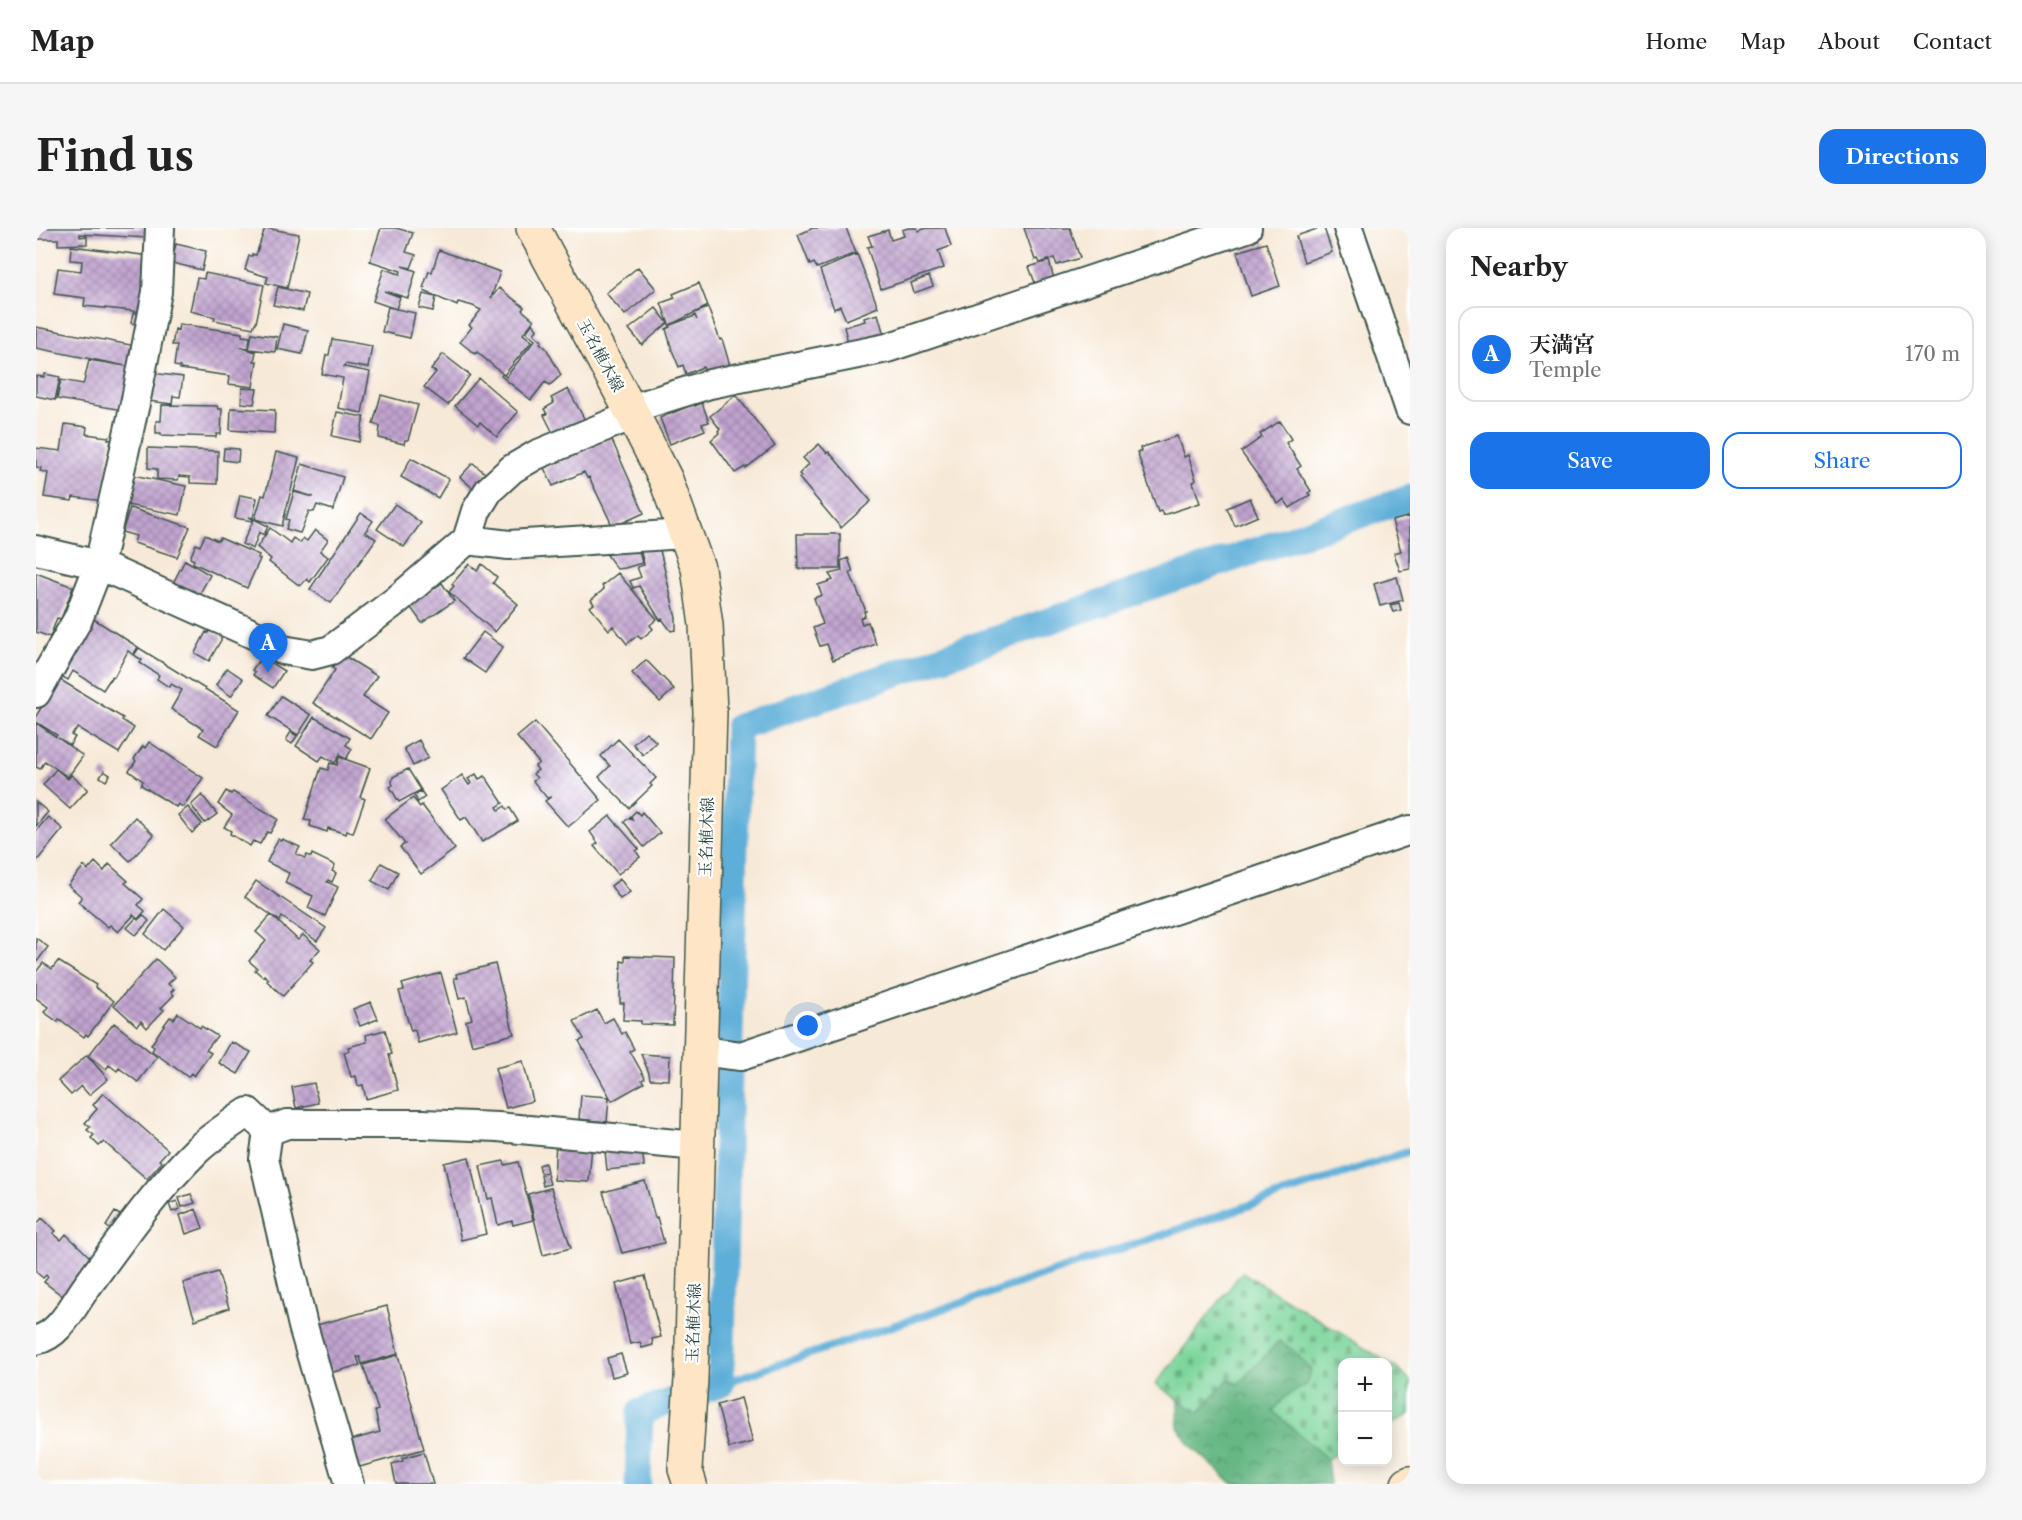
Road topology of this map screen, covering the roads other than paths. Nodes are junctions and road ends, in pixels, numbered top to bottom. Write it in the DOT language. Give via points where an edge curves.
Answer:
graph roads {
  1 [pos="160,228"];
  2 [pos="533,228"];
  3 [pos="1248,228"];
  4 [pos="1348,228"];
  5 [pos="1410,410"];
  6 [pos="631,412"];
  7 [pos="685,534"];
  8 [pos="467,540"];
  9 [pos="36,550"];
  10 [pos="99,565"];
  11 [pos="36,693"];
  12 [pos="1410,830"];
  13 [pos="700,1051"];
  14 [pos="268,1131"];
  15 [pos="697,1146"];
  16 [pos="36,1340"];
  17 [pos="349,1484"];
  18 [pos="690,1484"];
  1 -- 10 [label="street" via="157,292"];
  2 -- 6 [label="main road, 玉名植木線"];
  3 -- 6 [label="street" via="887,348 710,384"];
  4 -- 5 [label="street"];
  6 -- 7 [label="main road, 玉名植木線" via="666,480"];
  6 -- 8 [label="street" via="512,469 489,490 476,511"];
  7 -- 8 [label="street" via="509,545"];
  7 -- 13 [label="main road, 玉名植木線" via="698,568 706,625 710,712"];
  8 -- 10 [label="street" via="331,650 312,655 283,650"];
  9 -- 10 [label="street"];
  10 -- 11 [label="street" via="78,619"];
  12 -- 13 [label="street" via="741,1056"];
  13 -- 15 [label="main road, 玉名植木線"];
  14 -- 15 [label="street" via="287,1124 423,1124 498,1127"];
  14 -- 16 [label="street" via="248,1112 199,1148 137,1220 57,1328"];
  14 -- 17 [label="street" via="264,1159 303,1326"];
  15 -- 18 [label="main road, 玉名植木線" via="686,1469"];
}
